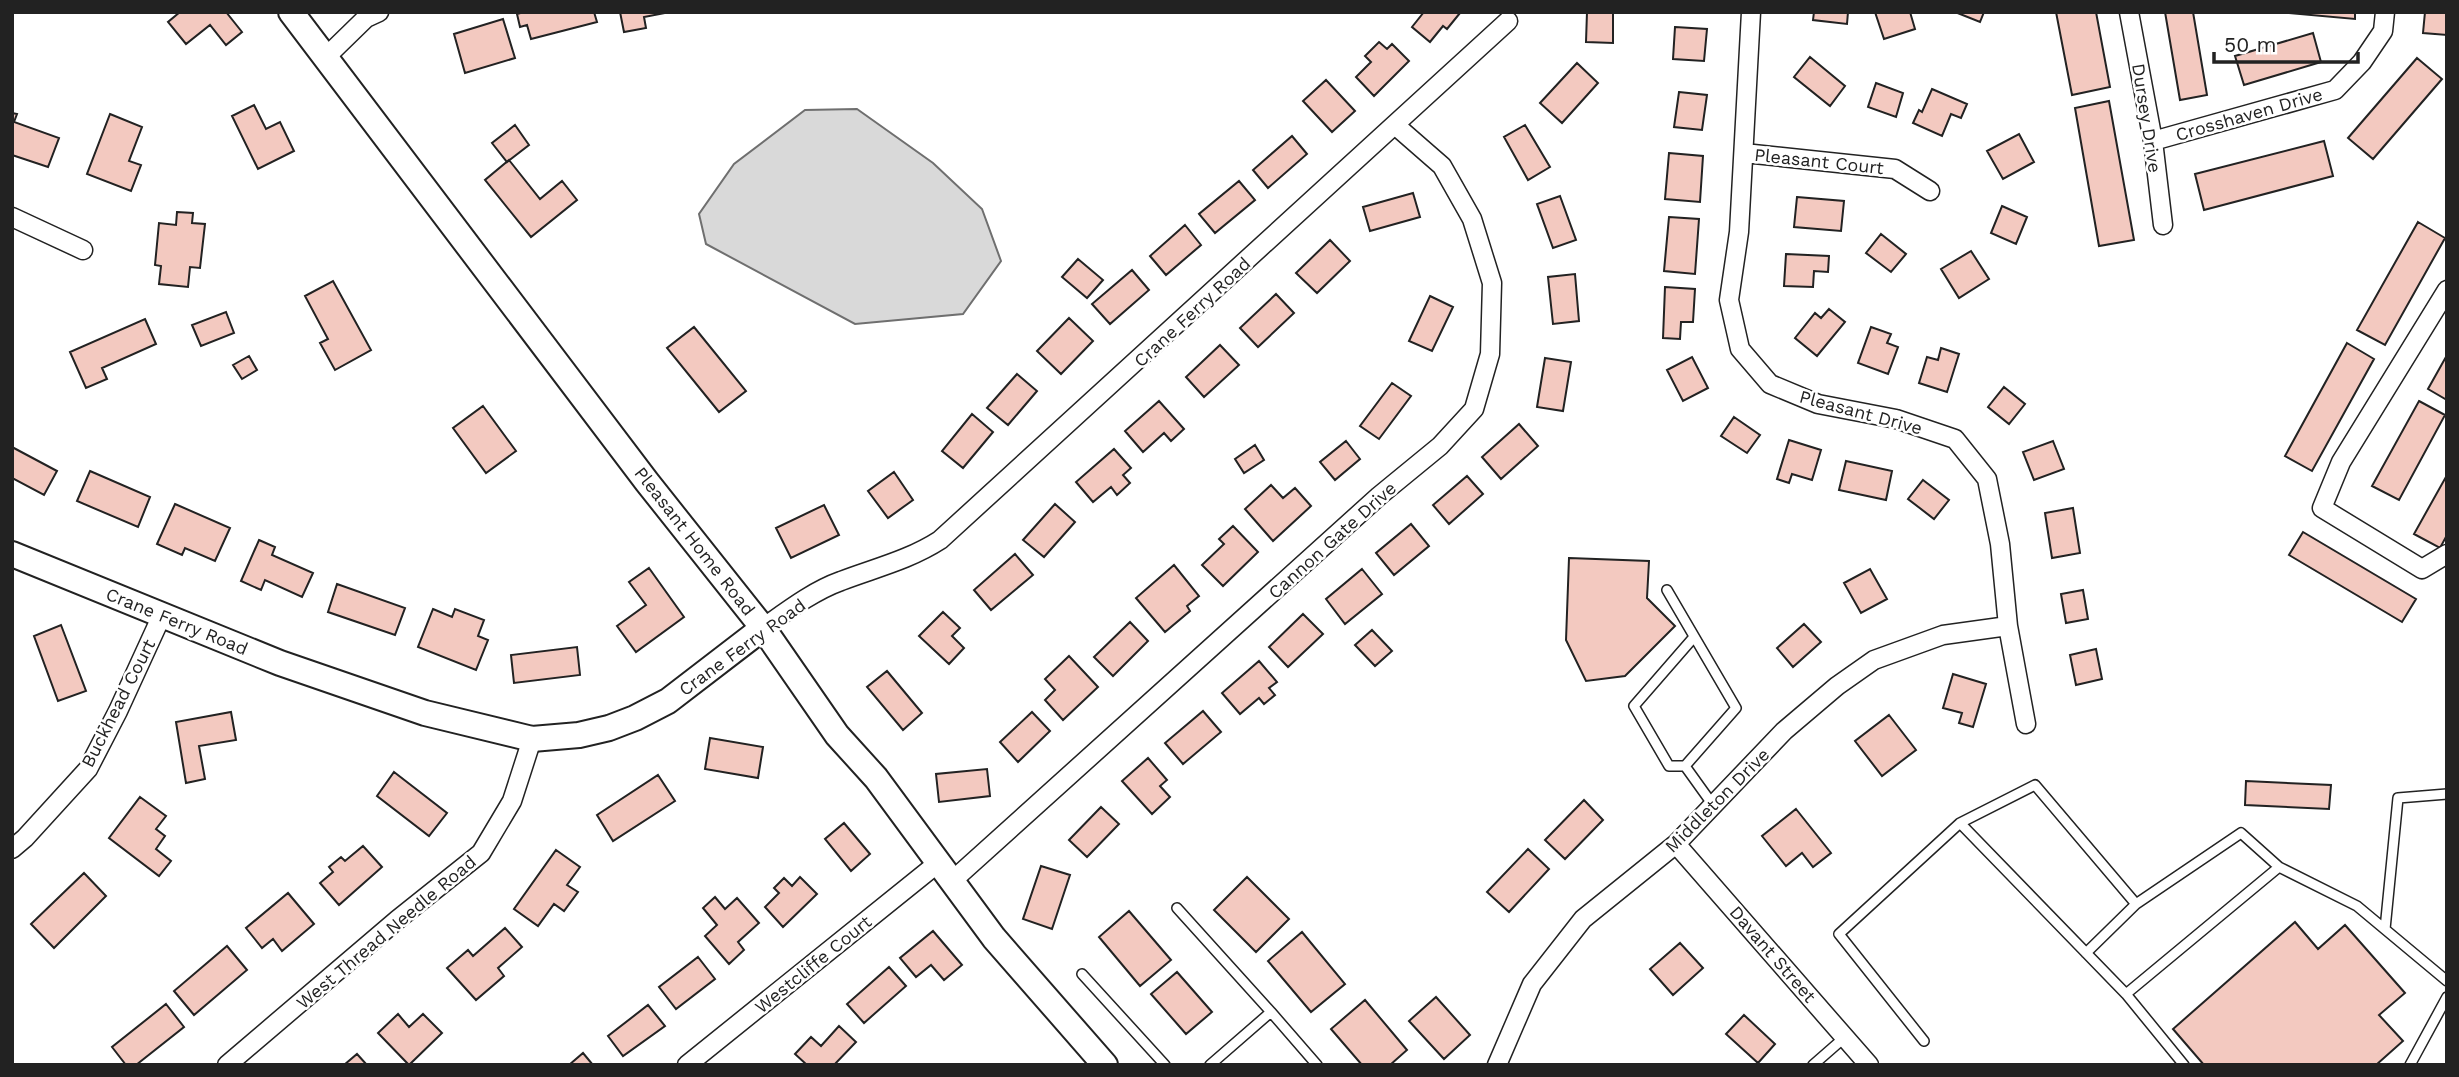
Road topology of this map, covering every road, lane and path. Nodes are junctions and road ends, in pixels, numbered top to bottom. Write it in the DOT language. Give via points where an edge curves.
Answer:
graph roads {
  1 [pos="291,12"];
  2 [pos="379,12"];
  3 [pos="1751,12"];
  4 [pos="2129,12"];
  5 [pos="2385,12"];
  6 [pos="1508,21"];
  7 [pos="326,57"];
  8 [pos="1395,125"];
  9 [pos="2153,141"];
  10 [pos="1744,153"];
  11 [pos="1930,191"];
  12 [pos="12,217"];
  13 [pos="2163,225"];
  14 [pos="83,250"];
  15 [pos="2447,290"];
  16 [pos="2447,554"];
  17 [pos="12,555"];
  18 [pos="1667,590"];
  19 [pos="162,615"];
  20 [pos="2008,626"];
  21 [pos="763,628"];
  22 [pos="1695,637"];
  23 [pos="2026,724"];
  24 [pos="532,739"];
  25 [pos="1685,766"];
  26 [pos="2447,794"];
  27 [pos="1713,805"];
  28 [pos="1960,823"];
  29 [pos="1676,844"];
  30 [pos="12,849"];
  31 [pos="2279,867"];
  32 [pos="945,872"];
  33 [pos="2136,904"];
  34 [pos="1177,908"];
  35 [pos="2385,929"];
  36 [pos="2087,953"];
  37 [pos="1082,974"];
  38 [pos="2447,981"];
  39 [pos="2126,994"];
  40 [pos="2447,997"];
  41 [pos="1272,1012"];
  42 [pos="1845,1037"];
  43 [pos="1924,1041"];
  44 [pos="1097,1062"];
  45 [pos="227,1065"];
  46 [pos="687,1065"];
  47 [pos="1165,1065"];
  48 [pos="1210,1065"];
  49 [pos="1317,1065"];
  50 [pos="1497,1065"];
  51 [pos="1813,1065"];
  52 [pos="1869,1065"];
  53 [pos="2184,1065"];
  54 [pos="2410,1065"];
  1 -- 7 [label="main road, Pleasant Home Road"];
  2 -- 7 [label="street" via="366,18"];
  3 -- 10 [label="street, Pleasant Drive"];
  4 -- 9 [label="street, Dursey Drive"];
  5 -- 9 [label="street, Crosshaven Drive" via="2383,31 2335,90"];
  6 -- 8 [label="street, Crane Ferry Road"];
  7 -- 21 [label="main road, Pleasant Home Road"];
  8 -- 21 [label="street, Crane Ferry Road" via="940,540 921,553 839,581"];
  8 -- 32 [label="street, Cannon Gate Drive" via="1442,166 1472,219 1492,283 1490,355 1474,409 1440,446"];
  9 -- 13 [label="street, Dursey Drive"];
  10 -- 11 [label="street, Pleasant Court" via="1895,169"];
  10 -- 20 [label="street, Pleasant Drive" via="1729,300 1740,349 1770,384 1818,404 1896,419 1955,439 1987,479 2000,544"];
  12 -- 14 [label="street"];
  15 -- 16 [label="street" via="2341,462 2322,508 2422,569"];
  17 -- 19 [label="main road, Crane Ferry Road"];
  18 -- 22 [label="lane"];
  19 -- 24 [label="main road, Crane Ferry Road" via="280,663 425,713"];
  19 -- 30 [label="street, Buckhead Court" via="88,769"];
  20 -- 23 [label="street, Pleasant Drive"];
  20 -- 27 [label="street, Middleton Drive" via="1943,635 1874,660 1784,732"];
  21 -- 24 [label="main road, Crane Ferry Road" via="668,701 635,718 579,735"];
  21 -- 32 [label="main road, Pleasant Home Road" via="837,734 876,778"];
  22 -- 25 [label="lane" via="1736,708"];
  22 -- 25 [label="lane" via="1634,706 1669,766"];
  24 -- 45 [label="street, West Thread Needle Road" via="512,801 481,853"];
  25 -- 27 [label="lane"];
  26 -- 35 [label="lane" via="2398,798"];
  27 -- 29 [label="street, Middleton Drive"];
  28 -- 33 [label="lane" via="2035,785"];
  28 -- 36 [label="lane"];
  28 -- 43 [label="lane" via="1839,934"];
  29 -- 42 [label="street, Davant Street"];
  29 -- 50 [label="street, Middleton Drive" via="1583,919 1532,984"];
  31 -- 33 [label="lane" via="2241,833"];
  31 -- 35 [label="lane" via="2357,906"];
  31 -- 39 [label="lane"];
  32 -- 44 [label="main road, Pleasant Home Road"];
  32 -- 46 [label="street, Westcliffe Court"];
  33 -- 36 [label="lane"];
  34 -- 41 [label="lane"];
  35 -- 38 [label="lane"];
  36 -- 39 [label="lane"];
  37 -- 47 [label="lane"];
  39 -- 53 [label="lane"];
  40 -- 54 [label="lane"];
  41 -- 48 [label="lane"];
  41 -- 49 [label="lane"];
  42 -- 51 [label="lane"];
  42 -- 52 [label="street, Davant Street"];
}
